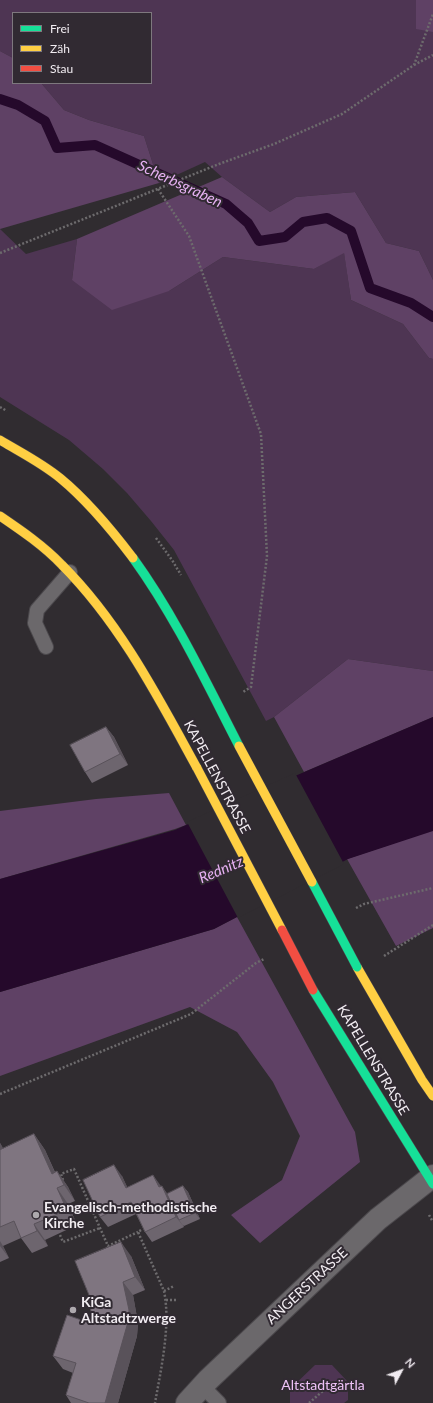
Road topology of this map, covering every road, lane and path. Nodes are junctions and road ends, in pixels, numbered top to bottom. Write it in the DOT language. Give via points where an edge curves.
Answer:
graph roads {
  1 [pos="433,14"];
  2 [pos="433,55"];
  3 [pos="414,65"];
  4 [pos="158,189"];
  5 [pos="0,253"];
  6 [pos="0,440"];
  7 [pos="0,516"];
  8 [pos="70,572"];
  9 [pos="46,647"];
  10 [pos="241,694"];
  11 [pos="433,888"];
  12 [pos="353,910"];
  13 [pos="433,926"];
  14 [pos="270,956"];
  15 [pos="382,957"];
  16 [pos="0,1094"];
  17 [pos="433,1096"];
  18 [pos="432,1180"];
  19 [pos="64,1183"];
  20 [pos="100,1228"];
  21 [pos="142,1230"];
  22 [pos="138,1232"];
  23 [pos="60,1235"];
  24 [pos="174,1286"];
  25 [pos="164,1290"];
  26 [pos="166,1300"];
  27 [pos="178,1300"];
  28 [pos="202,1386"];
  29 [pos="324,1390"];
  30 [pos="155,1403"];
  31 [pos="187,1403"];
  32 [pos="220,1403"];
  33 [pos="309,1403"];
  1 -- 3 [label="path"];
  2 -- 3 [label="path"];
  3 -- 4 [label="path" via="342,114 274,144"];
  4 -- 5 [label="path"];
  4 -- 10 [label="path" via="190,236 261,434 267,556 251,687"];
  6 -- 17 [label="main road, bridge" via="61,479 111,528 134,557 169,614 357,967"];
  7 -- 8 [label="main road, KAPELLENSTRASSE" via="30,537"];
  8 -- 9 [label="lane" via="36,610 35,623"];
  8 -- 18 [label="main road, KAPELLENSTRASSE, bridge" via="102,609 141,667 313,990"];
  11 -- 12 [label="path" via="364,904"];
  13 -- 15 [label="path"];
  14 -- 16 [label="path" via="256,963 191,1014"];
  18 -- 28 [label="street, ANGERSTRASSE" via="378,1219"];
  19 -- 20 [label="path" via="61,1174 74,1169"];
  20 -- 22 [label="path" via="108,1246"];
  20 -- 23 [label="path" via="63,1242"];
  21 -- 22 [label="path"];
  22 -- 25 [label="path"];
  24 -- 25 [label="path"];
  25 -- 26 [label="path"];
  26 -- 27 [label="path"];
  26 -- 30 [label="path" via="163,1354"];
  28 -- 31 [label="street, ANGERSTRASSE"];
  28 -- 32 [label="lane"];
  29 -- 33 [label="path"];
}
